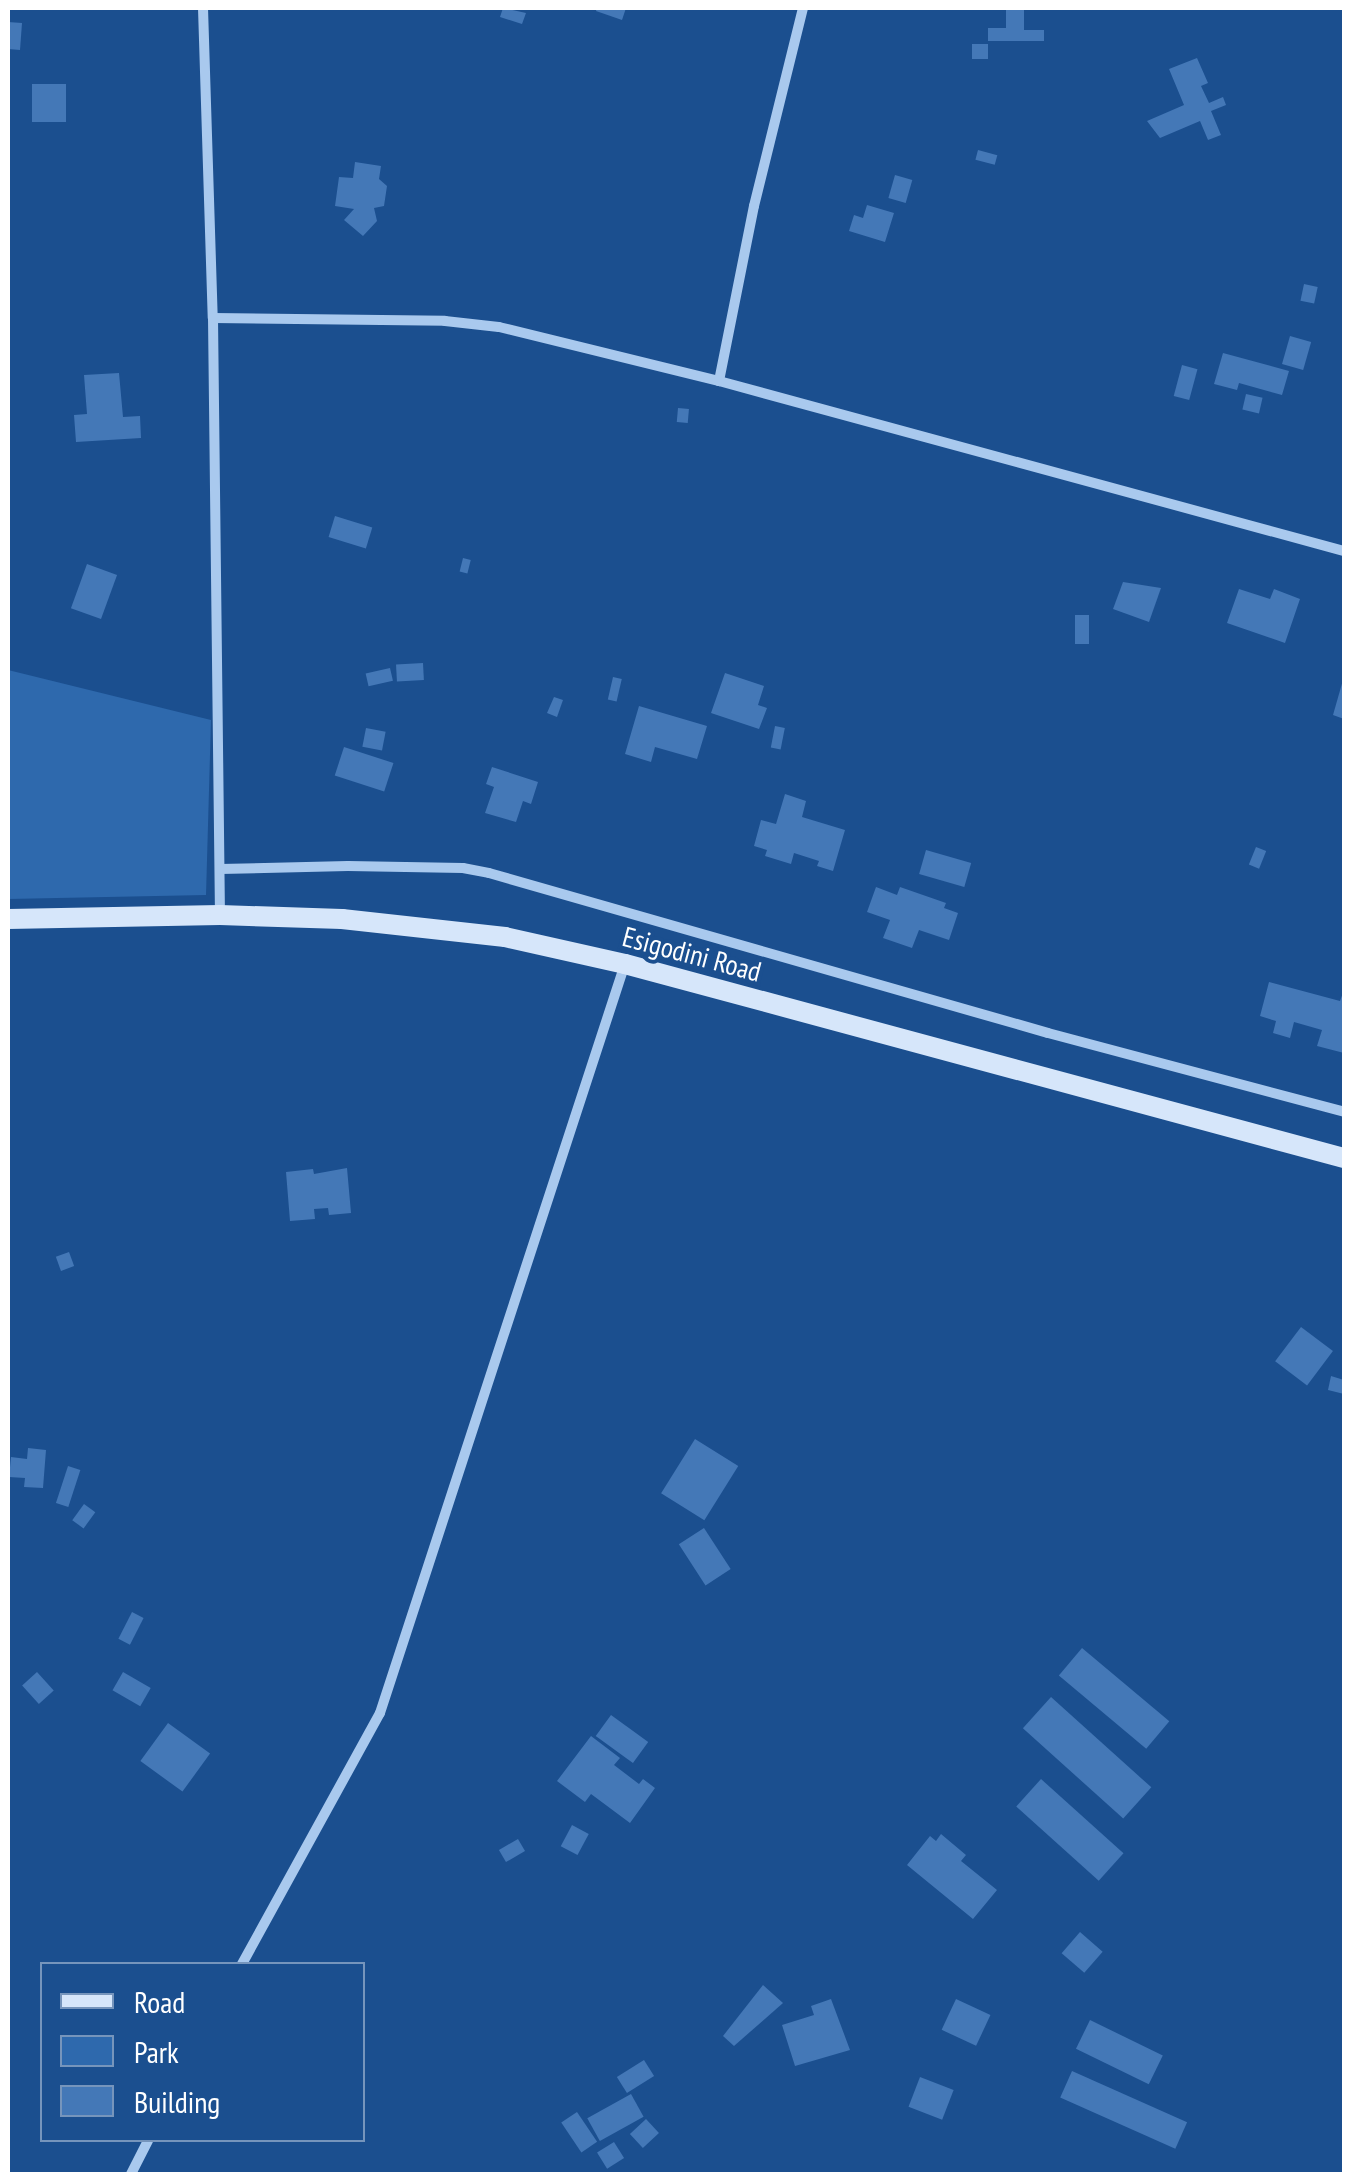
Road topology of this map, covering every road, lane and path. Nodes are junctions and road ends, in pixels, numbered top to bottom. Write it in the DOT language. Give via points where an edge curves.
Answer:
graph roads {
  1 [pos="203,8"];
  2 [pos="803,8"];
  3 [pos="213,318"];
  4 [pos="719,381"];
  5 [pos="1344,550"];
  6 [pos="220,869"];
  7 [pos="220,915"];
  8 [pos="8,919"];
  9 [pos="625,964"];
  10 [pos="1344,1112"];
  11 [pos="1344,1158"];
  12 [pos="243,1962"];
  13 [pos="147,2142"];
  14 [pos="131,2174"];
  1 -- 3 [label="street"];
  2 -- 4 [label="street"];
  3 -- 4 [label="street" via="474,323"];
  3 -- 6 [label="street"];
  4 -- 5 [label="street"];
  6 -- 7 [label="street"];
  6 -- 10 [label="street" via="489,873"];
  7 -- 8 [label="main road, Esigodini Road"];
  7 -- 9 [label="main road, Esigodini Road" via="448,928"];
  9 -- 11 [label="main road, Esigodini Road"];
  9 -- 12 [label="street" via="380,1713"];
  13 -- 14 [label="street"];
}
